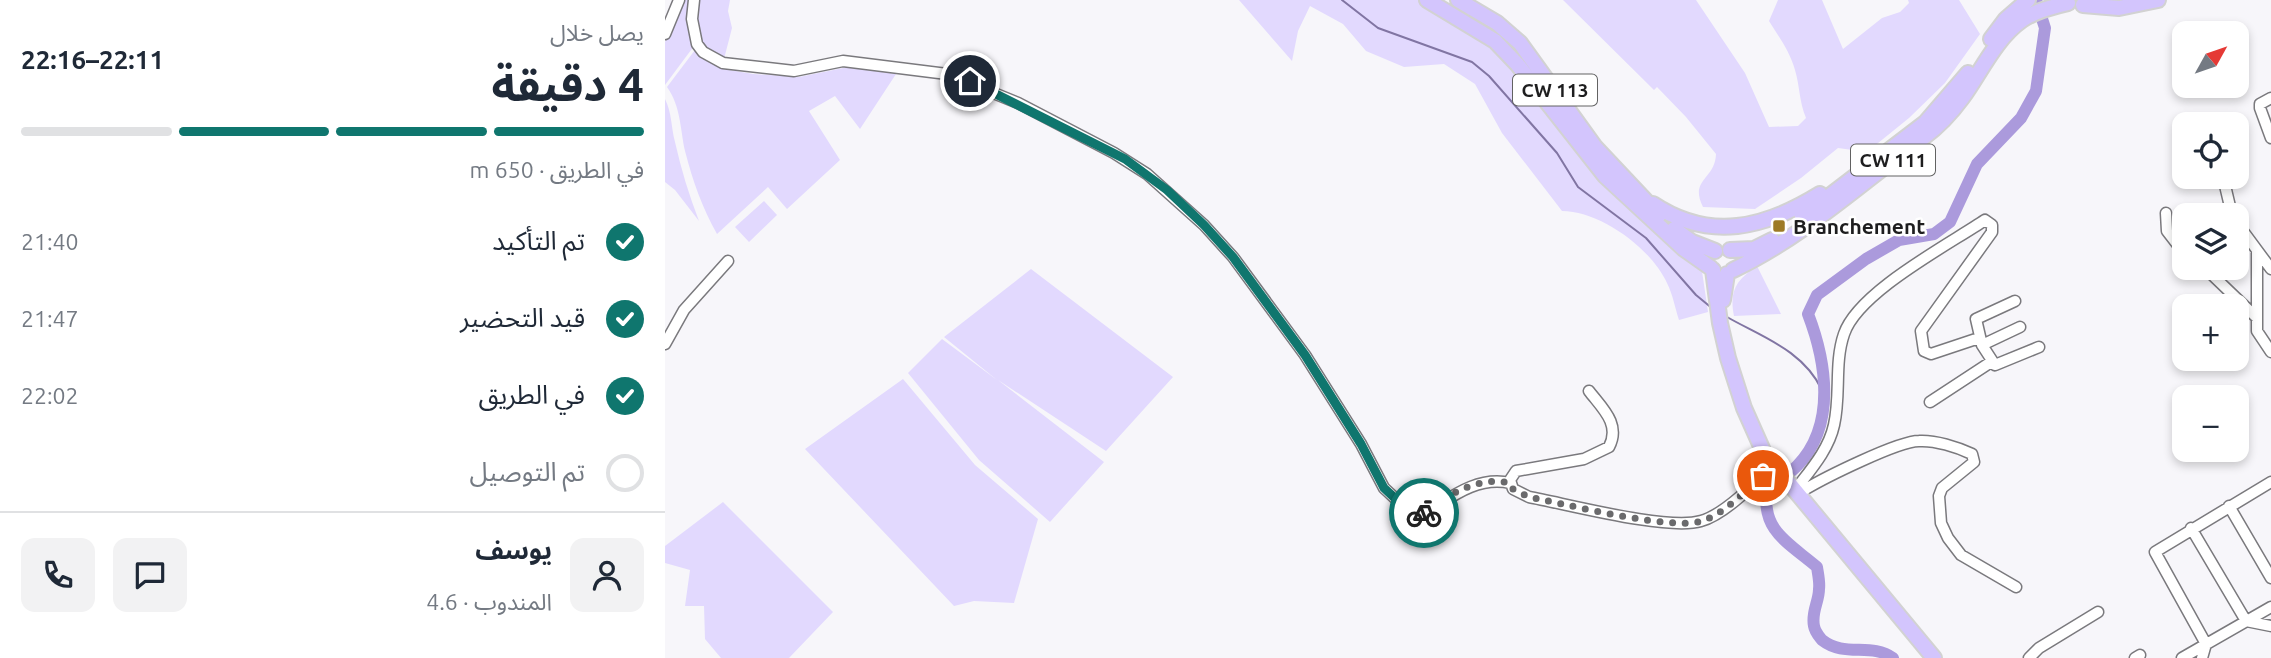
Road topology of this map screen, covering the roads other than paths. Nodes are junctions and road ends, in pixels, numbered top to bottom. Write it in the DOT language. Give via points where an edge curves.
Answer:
graph roads {
  1 [pos="679,0"];
  2 [pos="694,0"];
  3 [pos="1427,0"];
  4 [pos="1458,0"];
  5 [pos="2158,0"];
  6 [pos="2071,3"];
  7 [pos="2023,9"];
  8 [pos="665,34"];
  9 [pos="2271,98"];
  10 [pos="2271,138"];
  11 [pos="1860,170"];
  12 [pos="1639,194"];
  13 [pos="2166,213"];
  14 [pos="2172,237"];
  15 [pos="2249,239"];
  16 [pos="2257,250"];
  17 [pos="1722,251"];
  18 [pos="728,261"];
  19 [pos="2271,269"];
  20 [pos="1721,270"];
  21 [pos="2217,280"];
  22 [pos="2015,301"];
  23 [pos="2256,318"];
  24 [pos="2020,327"];
  25 [pos="667,337"];
  26 [pos="1980,342"];
  27 [pos="2039,347"];
  28 [pos="2271,352"];
  29 [pos="1991,362"];
  30 [pos="1589,391"];
  31 [pos="1930,402"];
  32 [pos="1777,467"];
  33 [pos="1510,483"];
  34 [pos="1797,486"];
  35 [pos="2269,486"];
  36 [pos="2229,506"];
  37 [pos="2191,528"];
  38 [pos="2271,578"];
  39 [pos="2016,587"];
  40 [pos="2271,607"];
  41 [pos="2098,612"];
  42 [pos="2246,621"];
  43 [pos="2271,626"];
  44 [pos="2206,644"];
  45 [pos="1934,658"];
  46 [pos="1945,658"];
  47 [pos="2029,658"];
  48 [pos="2182,658"];
  49 [pos="2202,658"];
  1 -- 8 [label="street"];
  2 -- 33 [label="street" via="697,44 723,63 794,71 843,61 947,74 1018,103 1125,159 1167,190 1233,257 1305,355 1384,488 1414,516 1475,484"];
  3 -- 20 [label="highway" via="1495,41 1605,176 1684,248"];
  4 -- 12 [label="highway, CW 113" via="1520,43 1590,141"];
  5 -- 6 [label="highway, CW 111" via="2115,8"];
  6 -- 7 [label="highway, CW 111"];
  7 -- 11 [label="highway" via="1999,27 1934,115"];
  7 -- 20 [label="highway, CW 111" via="1962,98 1934,130 1765,254"];
  9 -- 10 [label="street" via="2260,104"];
  11 -- 12 [label="highway" via="1791,210 1732,227 1687,222"];
  11 -- 17 [label="highway, CW 111" via="1770,242 1754,249"];
  12 -- 17 [label="highway" via="1679,233 1700,246"];
  13 -- 14 [label="street"];
  15 -- 16 [label="street"];
  16 -- 19 [label="street"];
  16 -- 23 [label="street"];
  17 -- 20 [label="highway" via="1710,259"];
  17 -- 20 [label="highway" via="1735,257"];
  18 -- 25 [label="street" via="684,310"];
  20 -- 32 [label="highway" via="1723,323"];
  21 -- 23 [label="street"];
  22 -- 26 [label="street" via="1976,319"];
  23 -- 28 [label="street" via="2256,331"];
  24 -- 26 [label="street"];
  26 -- 29 [label="street"];
  26 -- 34 [label="street" via="1931,354 1924,351 1920,337 1992,232 1992,225 1985,220 1858,309 1844,334 1834,426 1821,455"];
  27 -- 29 [label="street" via="1999,365"];
  29 -- 31 [label="street"];
  30 -- 33 [label="street" via="1612,422 1609,447 1584,458 1517,471"];
  32 -- 33 [label="street" via="1699,522 1669,523 1529,497"];
  32 -- 34 [label="highway"];
  34 -- 39 [label="street" via="1910,442 1926,441 1972,453 1974,463 1942,488 1941,523 1961,555"];
  34 -- 45 [label="highway"];
  34 -- 46 [label="highway"];
  35 -- 36 [label="street"];
  36 -- 37 [label="street"];
  36 -- 38 [label="street"];
  37 -- 42 [label="street"];
  37 -- 44 [label="street" via="2155,553"];
  40 -- 42 [label="street"];
  41 -- 47 [label="street"];
  42 -- 43 [label="street"];
  42 -- 44 [label="street"];
  44 -- 48 [label="street"];
  44 -- 49 [label="street"];
}
